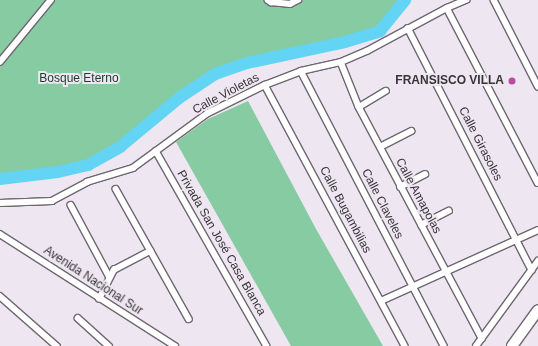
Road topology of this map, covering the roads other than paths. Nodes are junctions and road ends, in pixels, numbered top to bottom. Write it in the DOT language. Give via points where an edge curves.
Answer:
graph roads {
  1 [pos="51,0"];
  2 [pos="268,0"];
  3 [pos="298,0"];
  4 [pos="466,0"];
  5 [pos="494,0"];
  6 [pos="447,8"];
  7 [pos="408,28"];
  8 [pos="0,62"];
  9 [pos="341,62"];
  10 [pos="301,71"];
  11 [pos="265,85"];
  12 [pos="538,86"];
  13 [pos="386,91"];
  14 [pos="359,107"];
  15 [pos="411,131"];
  16 [pos="380,147"];
  17 [pos="156,151"];
  18 [pos="425,174"];
  19 [pos="538,183"];
  20 [pos="400,187"];
  21 [pos="116,189"];
  22 [pos="0,203"];
  23 [pos="71,205"];
  24 [pos="450,211"];
  25 [pos="421,225"];
  26 [pos="538,230"];
  27 [pos="0,234"];
  28 [pos="516,239"];
  29 [pos="150,251"];
  30 [pos="538,261"];
  31 [pos="532,270"];
  32 [pos="445,272"];
  33 [pos="110,276"];
  34 [pos="412,286"];
  35 [pos="0,296"];
  36 [pos="99,298"];
  37 [pos="381,301"];
  38 [pos="538,310"];
  39 [pos="78,318"];
  40 [pos="189,320"];
  41 [pos="482,338"];
  42 [pos="57,346"];
  43 [pos="109,346"];
  44 [pos="175,346"];
  45 [pos="267,346"];
  46 [pos="405,346"];
  47 [pos="444,346"];
  48 [pos="476,346"];
  49 [pos="512,346"];
  1 -- 8 [label="street"];
  2 -- 3 [label="street" via="290,4"];
  4 -- 6 [label="street, Calle Violetas"];
  5 -- 12 [label="street"];
  6 -- 7 [label="street, Calle Violetas"];
  6 -- 19 [label="street"];
  7 -- 9 [label="street, Calle Violetas"];
  7 -- 28 [label="street, Calle Girasoles"];
  9 -- 10 [label="street, Calle Violetas"];
  9 -- 14 [label="street, Calle Amapolas"];
  10 -- 11 [label="street, Calle Violetas"];
  10 -- 34 [label="street, Calle Claveles"];
  11 -- 17 [label="street, Calle Violetas" via="208,113"];
  11 -- 37 [label="street, Calle Bugambilias"];
  13 -- 14 [label="street"];
  14 -- 16 [label="street, Calle Amapolas"];
  15 -- 16 [label="street"];
  16 -- 20 [label="street, Calle Amapolas"];
  17 -- 22 [label="street, Calle Violetas" via="133,168 87,182 52,201"];
  17 -- 45 [label="street, Privada San José Casa Blanca"];
  18 -- 20 [label="street"];
  20 -- 25 [label="street, Calle Amapolas"];
  21 -- 29 [label="street"];
  23 -- 33 [label="street"];
  24 -- 25 [label="street"];
  25 -- 32 [label="street, Calle Amapolas"];
  26 -- 28 [label="street"];
  27 -- 36 [label="street, Avenida Nacional Sur"];
  28 -- 31 [label="street, Calle Girasoles"];
  28 -- 32 [label="street"];
  29 -- 33 [label="street" via="116,268"];
  29 -- 40 [label="street"];
  30 -- 31 [label="street"];
  31 -- 41 [label="street"];
  32 -- 34 [label="street"];
  32 -- 41 [label="street, Calle Amapolas"];
  33 -- 36 [label="street"];
  34 -- 37 [label="street"];
  34 -- 47 [label="street, Calle Claveles"];
  35 -- 42 [label="street"];
  36 -- 44 [label="street, Avenida Nacional Sur"];
  37 -- 46 [label="street, Calle Bugambilias"];
  38 -- 49 [label="highway"];
  39 -- 43 [label="street"];
  41 -- 48 [label="street"];
}
